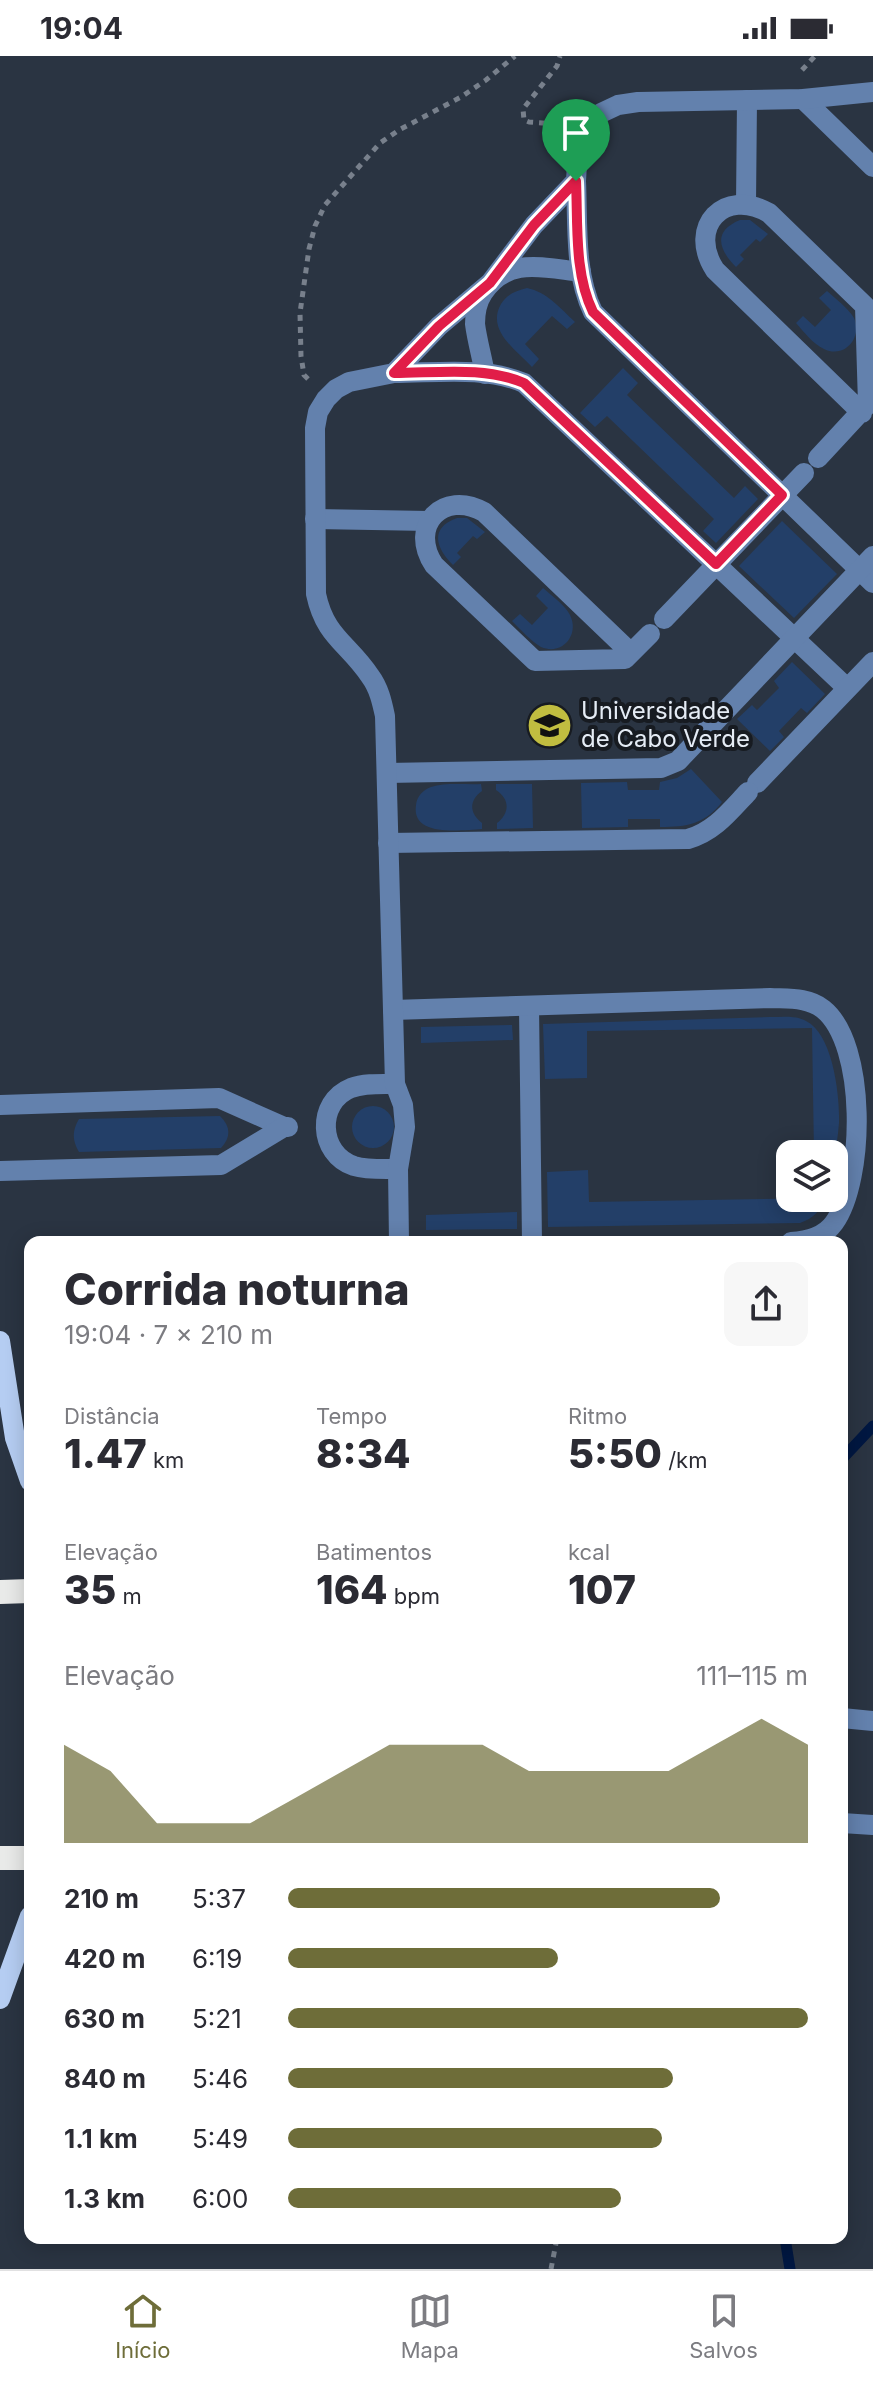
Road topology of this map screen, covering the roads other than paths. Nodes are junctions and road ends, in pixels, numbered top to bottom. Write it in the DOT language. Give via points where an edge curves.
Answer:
graph roads {
  1 [pos="873,92"];
  2 [pos="803,99"];
  3 [pos="747,100"];
  4 [pos="873,167"];
  5 [pos="576,181"];
  6 [pos="746,204"];
  7 [pos="581,272"];
  8 [pos="490,283"];
  9 [pos="394,373"];
  10 [pos="485,374"];
  11 [pos="862,413"];
  12 [pos="782,495"];
  13 [pos="315,519"];
  14 [pos="429,521"];
  15 [pos="716,564"];
  16 [pos="869,570"];
  17 [pos="794,640"];
  18 [pos="631,653"];
  19 [pos="873,662"];
  20 [pos="847,688"];
  21 [pos="387,773"];
  22 [pos="388,843"];
  23 [pos="529,1006"];
  24 [pos="393,1010"];
  25 [pos="395,1084"];
  26 [pos="0,1105"];
  27 [pos="865,1125"];
  28 [pos="291,1127"];
  29 [pos="325,1127"];
  30 [pos="398,1169"];
  31 [pos="0,1171"];
  32 [pos="399,1236"];
  33 [pos="532,1236"];
  34 [pos="818,1236"];
  35 [pos="0,1341"];
  36 [pos="24,1464"];
  37 [pos="24,1591"];
  38 [pos="0,1592"];
  39 [pos="848,1719"];
  40 [pos="873,1721"];
  41 [pos="848,1823"];
  42 [pos="873,1825"];
  43 [pos="0,1858"];
  44 [pos="24,1858"];
  45 [pos="24,1933"];
  46 [pos="0,1999"];
  1 -- 2 [label="street"];
  2 -- 3 [label="street"];
  2 -- 4 [label="street"];
  3 -- 5 [label="street" via="638,102 601,113 585,127"];
  3 -- 6 [label="street"];
  5 -- 7 [label="street"];
  5 -- 8 [label="street"];
  6 -- 11 [label="street" via="769,213 865,306 868,404"];
  6 -- 11 [label="street" via="722,210 709,222 706,256"];
  7 -- 8 [label="street" via="527,266 506,271"];
  7 -- 12 [label="street" via="593,312"];
  8 -- 9 [label="street"];
  8 -- 10 [label="street" via="478,300 475,321"];
  9 -- 10 [label="street"];
  9 -- 13 [label="street" via="349,382 336,389 318,412"];
  10 -- 15 [label="street" via="524,383"];
  11 -- 12 [label="street"];
  12 -- 15 [label="street"];
  12 -- 16 [label="street"];
  13 -- 14 [label="street"];
  13 -- 21 [label="street" via="319,607 330,631 360,662 381,696"];
  14 -- 18 [label="street" via="455,503 484,512"];
  14 -- 18 [label="street" via="424,537 434,565 535,661 625,659"];
  15 -- 17 [label="street"];
  15 -- 18 [label="street"];
  16 -- 17 [label="street"];
  17 -- 20 [label="street"];
  17 -- 21 [label="street" via="678,761 661,768"];
  19 -- 20 [label="street"];
  20 -- 22 [label="street" via="702,836"];
  21 -- 22 [label="street"];
  22 -- 24 [label="street"];
  23 -- 24 [label="street"];
  23 -- 27 [label="street" via="810,1001 834,1020 845,1042"];
  23 -- 33 [label="street"];
  24 -- 25 [label="street"];
  25 -- 29 [label="street" via="364,1085 341,1094 332,1103"];
  25 -- 30 [label="street" via="405,1127"];
  26 -- 28 [label="street" via="219,1098"];
  27 -- 34 [label="street" via="843,1206 834,1224"];
  28 -- 29 [label="street"];
  28 -- 31 [label="street" via="221,1165"];
  29 -- 30 [label="street" via="333,1152 343,1161 355,1167"];
  30 -- 32 [label="street"];
  35 -- 36 [label="main road"];
  37 -- 38 [label="highway"];
  39 -- 40 [label="street"];
  41 -- 42 [label="street"];
  43 -- 44 [label="highway"];
  45 -- 46 [label="main road"];
}
